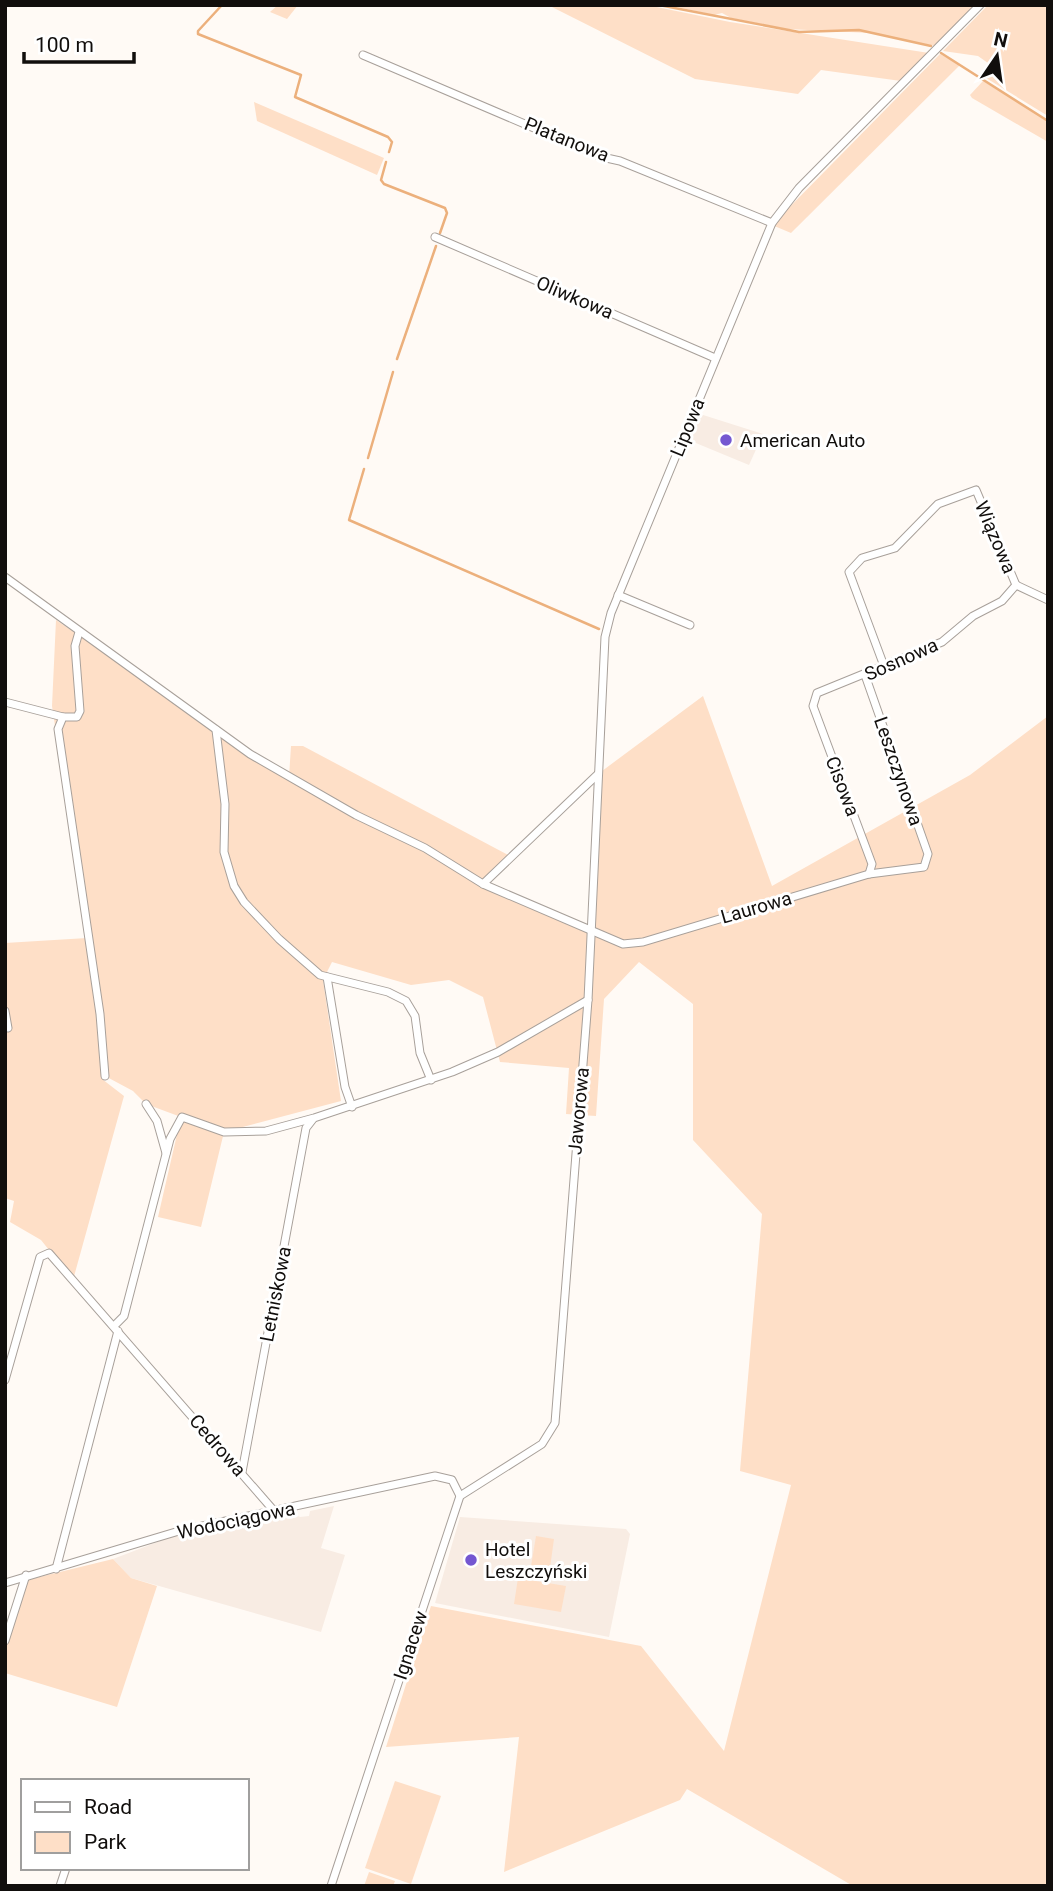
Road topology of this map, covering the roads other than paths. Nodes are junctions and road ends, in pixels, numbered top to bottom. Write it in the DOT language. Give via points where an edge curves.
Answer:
graph roads {
  1 [pos="980,5"];
  2 [pos="363,55"];
  3 [pos="772,223"];
  4 [pos="435,237"];
  5 [pos="715,358"];
  6 [pos="5,577"];
  7 [pos="1016,585"];
  8 [pos="618,595"];
  9 [pos="1048,600"];
  10 [pos="690,625"];
  11 [pos="79,632"];
  12 [pos="884,666"];
  13 [pos="865,675"];
  14 [pos="814,699"];
  15 [pos="5,702"];
  16 [pos="63,717"];
  17 [pos="216,730"];
  18 [pos="598,774"];
  19 [pos="924,867"];
  20 [pos="869,874"];
  21 [pos="483,884"];
  22 [pos="592,932"];
  23 [pos="327,976"];
  24 [pos="587,1000"];
  25 [pos="5,1011"];
  26 [pos="8,1028"];
  27 [pos="105,1076"];
  28 [pos="431,1080"];
  29 [pos="146,1104"];
  30 [pos="352,1107"];
  31 [pos="313,1118"];
  32 [pos="166,1157"];
  33 [pos="116,1328"];
  34 [pos="5,1380"];
  35 [pos="242,1472"];
  36 [pos="460,1496"];
  37 [pos="275,1512"];
  38 [pos="56,1569"];
  39 [pos="26,1575"];
  40 [pos="5,1583"];
  41 [pos="5,1641"];
  42 [pos="331,1886"];
  1 -- 3 [label="street, Lipowa" via="799,188"];
  2 -- 3 [label="street, Platanowa"];
  3 -- 5 [label="street, Lipowa"];
  4 -- 5 [label="street, Oliwkowa"];
  5 -- 8 [label="street, Lipowa"];
  6 -- 11 [label="street, Laurowa"];
  7 -- 9 [label="street"];
  7 -- 12 [label="street, Sosnowa" via="1002,601 972,616 942,642"];
  7 -- 12 [label="street, Wiązowa" via="976,490 938,503 895,548 862,558 849,572"];
  8 -- 10 [label="street"];
  8 -- 18 [label="street, Lipowa" via="605,637"];
  11 -- 16 [label="street" via="75,646 82,705 77,717"];
  11 -- 17 [label="street, Laurowa"];
  12 -- 13 [label="street, Sosnowa"];
  13 -- 14 [label="street, Sosnowa" via="817,693"];
  13 -- 19 [label="street, Leszczynowa" via="928,854"];
  14 -- 20 [label="street, Cisowa" via="872,864"];
  15 -- 16 [label="street"];
  16 -- 27 [label="street" via="58,730"];
  17 -- 21 [label="street, Laurowa" via="289,777 425,848"];
  17 -- 23 [label="street" via="225,804 224,852 234,886 279,939"];
  18 -- 21 [label="street"];
  18 -- 22 [label="street, Jaworowa"];
  19 -- 20 [label="street, Laurowa"];
  20 -- 22 [label="street, Laurowa" via="643,942 623,944"];
  21 -- 22 [label="street, Laurowa"];
  22 -- 24 [label="street, Jaworowa"];
  23 -- 28 [label="street" via="406,1001 415,1016"];
  23 -- 30 [label="street"];
  24 -- 28 [label="street" via="498,1052"];
  24 -- 36 [label="street, Jaworowa" via="555,1423 542,1444"];
  25 -- 26 [label="street"];
  28 -- 30 [label="street"];
  29 -- 32 [label="street" via="158,1121"];
  30 -- 31 [label="street"];
  31 -- 32 [label="street" via="265,1130 224,1132 182,1117 175,1125"];
  31 -- 35 [label="street, Letniskowa" via="306,1128"];
  32 -- 33 [label="street" via="129,1300"];
  33 -- 34 [label="street, Cedrowa" via="49,1253 40,1257"];
  33 -- 35 [label="street, Cedrowa"];
  33 -- 38 [label="street"];
  35 -- 37 [label="street, Cedrowa"];
  36 -- 37 [label="street, Wodociągowa" via="452,1480 435,1476"];
  36 -- 42 [label="street, Ignacew"];
  37 -- 38 [label="street, Wodociągowa" via="178,1531"];
  38 -- 39 [label="street, Wodociągowa"];
  39 -- 40 [label="street, Wodociągowa"];
  39 -- 41 [label="street"];
}
